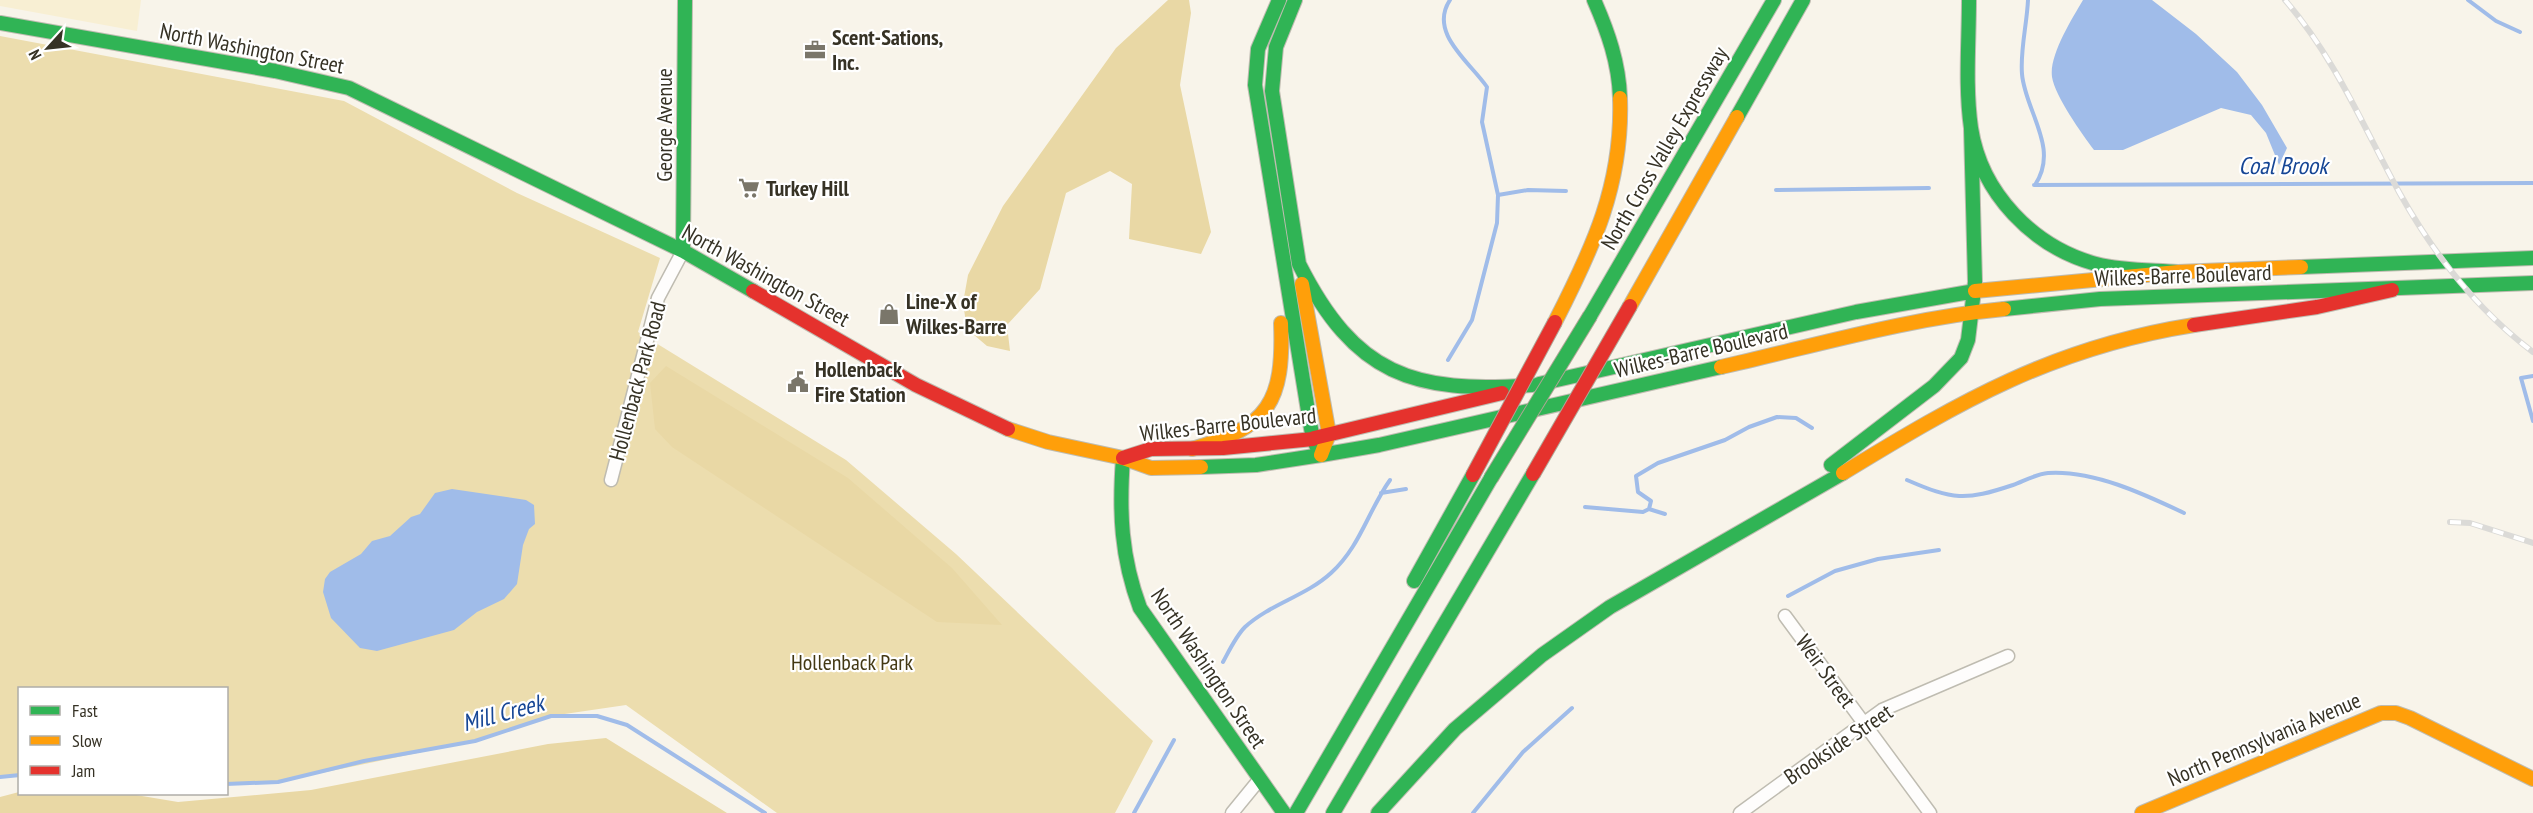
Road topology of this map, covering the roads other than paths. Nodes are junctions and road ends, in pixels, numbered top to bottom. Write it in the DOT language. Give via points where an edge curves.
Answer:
graph roads {
  1 [pos="685,0"];
  2 [pos="1279,0"];
  3 [pos="1295,0"];
  4 [pos="1594,0"];
  5 [pos="1773,0"];
  6 [pos="1803,0"];
  7 [pos="1969,0"];
  8 [pos="0,23"];
  9 [pos="1971,128"];
  10 [pos="1267,171"];
  11 [pos="683,251"];
  12 [pos="2533,258"];
  13 [pos="1299,264"];
  14 [pos="2178,272"];
  15 [pos="2533,283"];
  16 [pos="2392,290"];
  17 [pos="1973,291"];
  18 [pos="1972,312"];
  19 [pos="1532,385"];
  20 [pos="1329,434"];
  21 [pos="1313,439"];
  22 [pos="1192,449"];
  23 [pos="1321,455"];
  24 [pos="1124,458"];
  25 [pos="611,480"];
  26 [pos="1683,566"];
  27 [pos="1785,616"];
  28 [pos="2008,656"];
  29 [pos="1863,724"];
  30 [pos="1340,738"];
  31 [pos="2533,779"];
  32 [pos="1259,780"];
  33 [pos="1232,813"];
  34 [pos="1284,813"];
  35 [pos="1296,813"];
  36 [pos="1333,813"];
  37 [pos="1378,813"];
  38 [pos="1740,813"];
  39 [pos="1930,813"];
  40 [pos="2142,813"];
  1 -- 11 [label="main road, George Avenue"];
  2 -- 10 [label="main road" via="1262,36 1255,65"];
  3 -- 13 [label="main road" via="1276,47 1272,91"];
  4 -- 30 [label="main road, bridge" via="1614,55 1620,95 1620,141 1604,216 1556,322 1389,627"];
  5 -- 30 [label="main road, North Cross Valley Expressway, bridge"];
  6 -- 36 [label="main road, bridge" via="1533,474"];
  7 -- 9 [label="main road"];
  8 -- 11 [label="main road, North Washington Street" via="339,85"];
  9 -- 14 [label="main road" via="1990,183 2008,209 2044,241 2097,264"];
  9 -- 17 [label="main road"];
  10 -- 21 [label="main road"];
  10 -- 22 [label="main road" via="1262,207 1280,310 1278,384 1256,422 1235,436"];
  11 -- 24 [label="main road, North Washington Street" via="962,408 1048,442"];
  11 -- 25 [label="street, Hollenback Park Road" via="658,298"];
  12 -- 14 [label="main road, Wilkes-Barre Boulevard"];
  13 -- 19 [label="main road" via="1335,326 1363,352 1387,367 1446,387"];
  13 -- 20 [label="main road"];
  14 -- 17 [label="main road, Wilkes-Barre Boulevard"];
  15 -- 16 [label="main road, Wilkes-Barre Boulevard"];
  16 -- 18 [label="main road, Wilkes-Barre Boulevard" via="2100,299"];
  16 -- 26 [label="main road" via="2349,303 2169,326 2046,363 1954,407"];
  17 -- 18 [label="main road"];
  17 -- 19 [label="main road, Wilkes-Barre Boulevard" via="1856,312"];
  18 -- 23 [label="main road, Wilkes-Barre Boulevard"];
  18 -- 26 [label="main road" via="1962,357 1943,378 1834,463"];
  19 -- 20 [label="main road, Wilkes-Barre Boulevard"];
  20 -- 21 [label="main road, Wilkes-Barre Boulevard"];
  20 -- 23 [label="main road"];
  21 -- 22 [label="main road, Wilkes-Barre Boulevard"];
  21 -- 23 [label="main road"];
  22 -- 24 [label="main road, Wilkes-Barre Boulevard" via="1151,449"];
  23 -- 24 [label="main road, Wilkes-Barre Boulevard" via="1207,469 1151,468"];
  24 -- 32 [label="main road, North Washington Street" via="1118,511 1120,543 1137,600"];
  26 -- 37 [label="main road" via="1607,609 1496,690 1433,750"];
  27 -- 29 [label="street, Weir Street"];
  28 -- 29 [label="street, Brookside Street" via="1882,710"];
  29 -- 38 [label="street, Brookside Street"];
  29 -- 39 [label="street, Weir Street"];
  30 -- 35 [label="main road"];
  31 -- 40 [label="main road, North Pennsylvania Avenue" via="2410,718 2381,713"];
  32 -- 33 [label="street"];
  32 -- 34 [label="main road, North Washington Street"];
}
